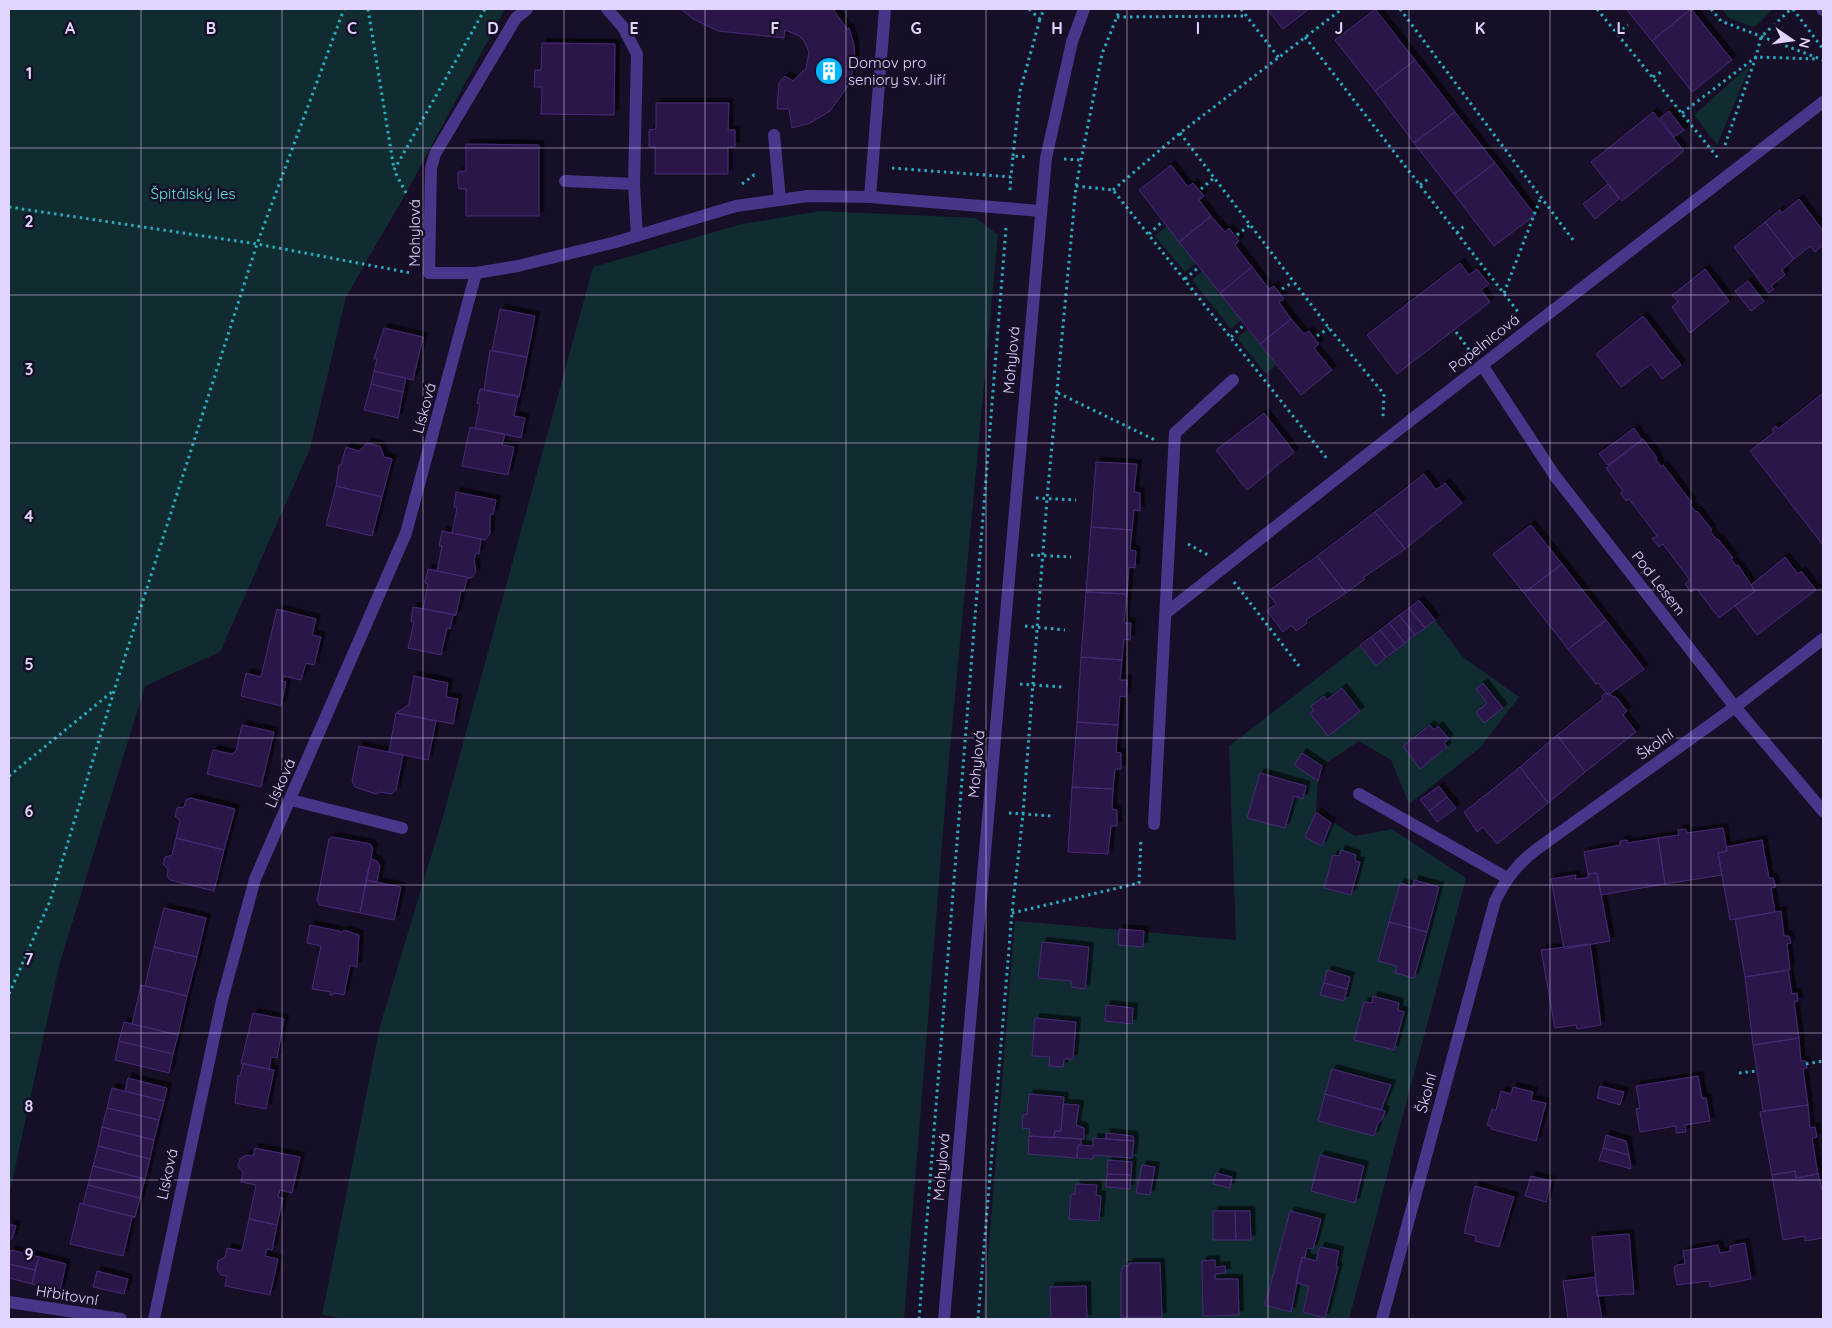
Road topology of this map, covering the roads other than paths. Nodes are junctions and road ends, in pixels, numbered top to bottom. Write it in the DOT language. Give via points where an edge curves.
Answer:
graph roads {
  1 [pos="527,9"];
  2 [pos="607,9"];
  3 [pos="885,9"];
  4 [pos="1084,9"];
  5 [pos="1823,102"];
  6 [pos="774,135"];
  7 [pos="565,182"];
  8 [pos="634,184"];
  9 [pos="870,197"];
  10 [pos="780,200"];
  11 [pos="1041,211"];
  12 [pos="637,236"];
  13 [pos="476,272"];
  14 [pos="1482,365"];
  15 [pos="1233,380"];
  16 [pos="1166,613"];
  17 [pos="1823,639"];
  18 [pos="1735,707"];
  19 [pos="1359,794"];
  20 [pos="291,800"];
  21 [pos="1823,811"];
  22 [pos="1154,824"];
  23 [pos="402,828"];
  24 [pos="1507,878"];
  25 [pos="9,1302"];
  26 [pos="121,1319"];
  27 [pos="154,1319"];
  28 [pos="944,1319"];
  29 [pos="1382,1319"];
  1 -- 13 [label="street, Mohylová" via="516,18 435,154 431,168 429,273"];
  2 -- 8 [label="street" via="623,26 637,54"];
  3 -- 9 [label="street"];
  4 -- 11 [label="street, Mohylová" via="1072,42 1046,158"];
  5 -- 14 [label="street, Popelnicová"];
  6 -- 10 [label="street"];
  7 -- 8 [label="street"];
  8 -- 12 [label="street"];
  9 -- 10 [label="street, Mohylová" via="808,196"];
  9 -- 11 [label="street, Mohylová"];
  10 -- 12 [label="street, Mohylová" via="736,206"];
  11 -- 28 [label="street, Mohylová"];
  12 -- 13 [label="street, Mohylová" via="518,266"];
  13 -- 20 [label="street, Lísková" via="406,533"];
  14 -- 16 [label="street, Popelnicová"];
  14 -- 18 [label="street, Pod Lesem" via="1555,476"];
  15 -- 16 [label="street" via="1175,433"];
  16 -- 22 [label="street"];
  17 -- 18 [label="street, Školní"];
  18 -- 21 [label="street, Pod Lesem"];
  18 -- 24 [label="street, Školní" via="1537,848"];
  19 -- 24 [label="street"];
  20 -- 23 [label="street"];
  20 -- 27 [label="street, Lísková" via="255,879 233,956"];
  24 -- 29 [label="street, Školní" via="1495,901"];
  25 -- 26 [label="street, Hřbitovní"];
}
